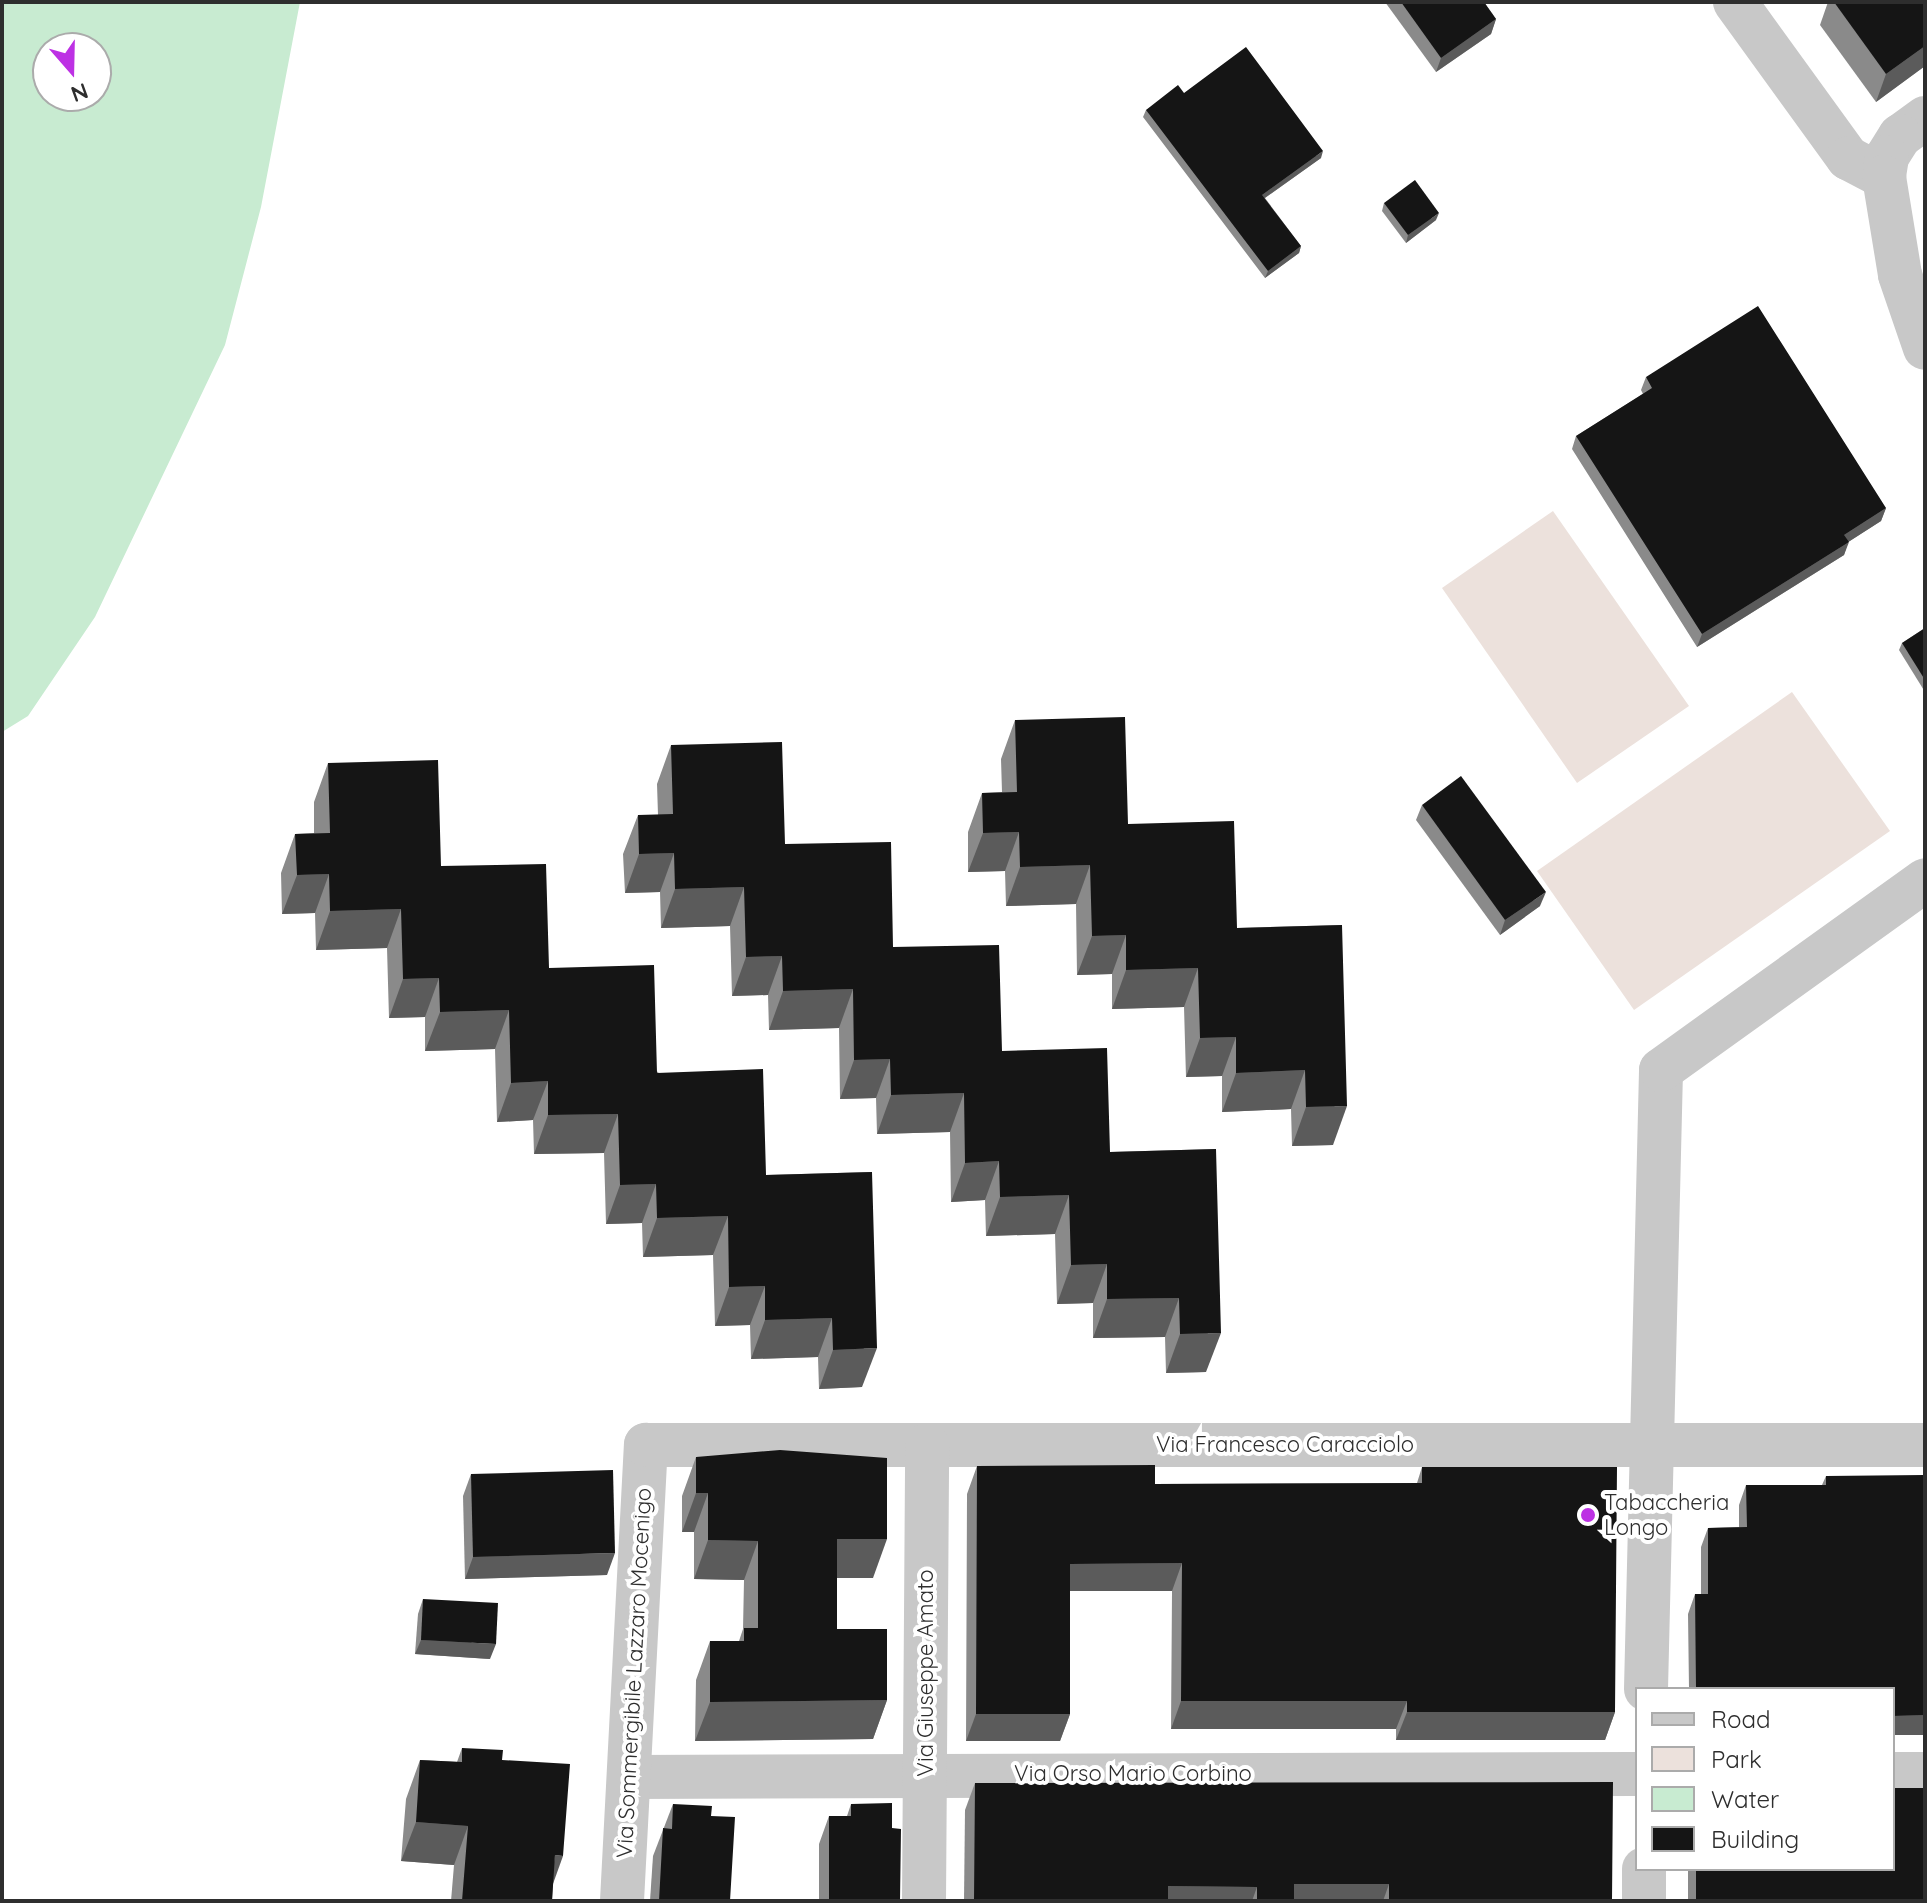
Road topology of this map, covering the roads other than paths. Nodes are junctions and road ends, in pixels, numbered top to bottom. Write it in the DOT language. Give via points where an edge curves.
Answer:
graph roads {
  1 [pos="1735,2"];
  2 [pos="1925,118"];
  3 [pos="1900,210"];
  4 [pos="1925,348"];
  5 [pos="1925,880"];
  6 [pos="646,1445"];
  7 [pos="927,1445"];
  8 [pos="1650,1445"];
  9 [pos="1925,1445"];
  10 [pos="1646,1687"];
  11 [pos="925,1774"];
  12 [pos="1635,1774"];
  13 [pos="1895,1774"];
  14 [pos="1925,1774"];
  15 [pos="629,1777"];
  16 [pos="1644,1871"];
  17 [pos="622,1901"];
  18 [pos="924,1901"];
  19 [pos="1644,1901"];
  1 -- 3 [label="street" via="1848,158"];
  2 -- 3 [label="street" via="1900,136 1887,157"];
  3 -- 4 [label="street" via="1900,275"];
  5 -- 8 [label="street" via="1661,1070 1657,1375"];
  6 -- 7 [label="street, Via Francesco Caracciolo"];
  6 -- 15 [label="street, Via Sommergibile Lazzaro Mocenigo"];
  7 -- 8 [label="street, Via Francesco Caracciolo"];
  7 -- 11 [label="street, Via Giuseppe Amato"];
  8 -- 9 [label="street, Via Francesco Caracciolo"];
  8 -- 10 [label="street"];
  11 -- 12 [label="street, Via Orso Mario Corbino"];
  11 -- 15 [label="street, Via Orso Mario Corbino"];
  11 -- 18 [label="street, Via Giuseppe Amato"];
  13 -- 14 [label="street"];
  15 -- 17 [label="street, Via Sommergibile Lazzaro Mocenigo"];
  16 -- 19 [label="street"];
}
